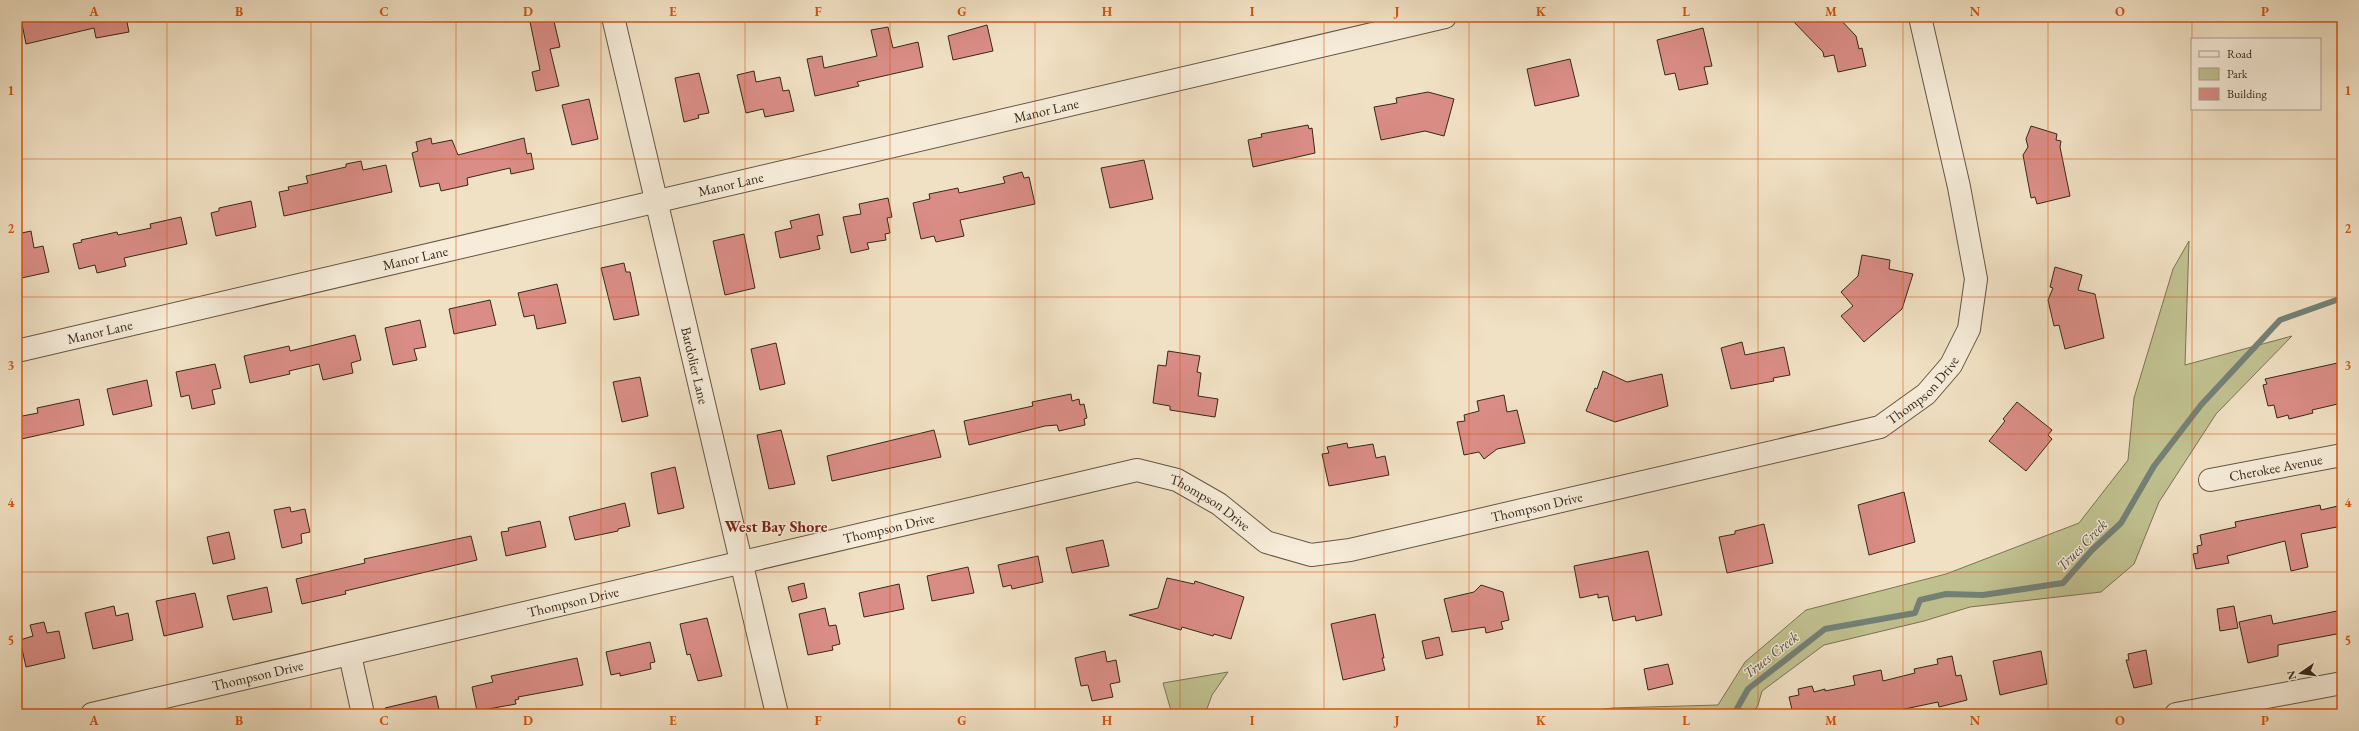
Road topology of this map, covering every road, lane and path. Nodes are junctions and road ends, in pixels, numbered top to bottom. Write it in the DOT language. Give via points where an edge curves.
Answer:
graph roads {
  1 [pos="613,17"];
  2 [pos="1445,17"];
  3 [pos="1920,17"];
  4 [pos="656,202"];
  5 [pos="17,351"];
  6 [pos="2342,455"];
  7 [pos="2210,480"];
  8 [pos="741,564"];
  9 [pos="350,655"];
  10 [pos="2342,683"];
  11 [pos="92,714"];
  12 [pos="363,714"];
  13 [pos="777,714"];
  14 [pos="2176,714"];
  1 -- 4 [label="street, Bardolier Lane"];
  2 -- 4 [label="street, Manor Lane"];
  3 -- 8 [label="street, Thompson Drive" via="1959,187 1976,279 1969,330 1951,365 1926,394 1880,426 1350,550 1311,555 1266,542 1219,504 1178,480 1137,470"];
  4 -- 5 [label="street, Manor Lane"];
  4 -- 8 [label="street, Bardolier Lane"];
  6 -- 7 [label="street, Cherokee Avenue"];
  8 -- 9 [label="street, Thompson Drive"];
  8 -- 13 [label="street, Bardolier Lane"];
  9 -- 11 [label="street, Thompson Drive"];
  9 -- 12 [label="street"];
  10 -- 14 [label="street"];
}
